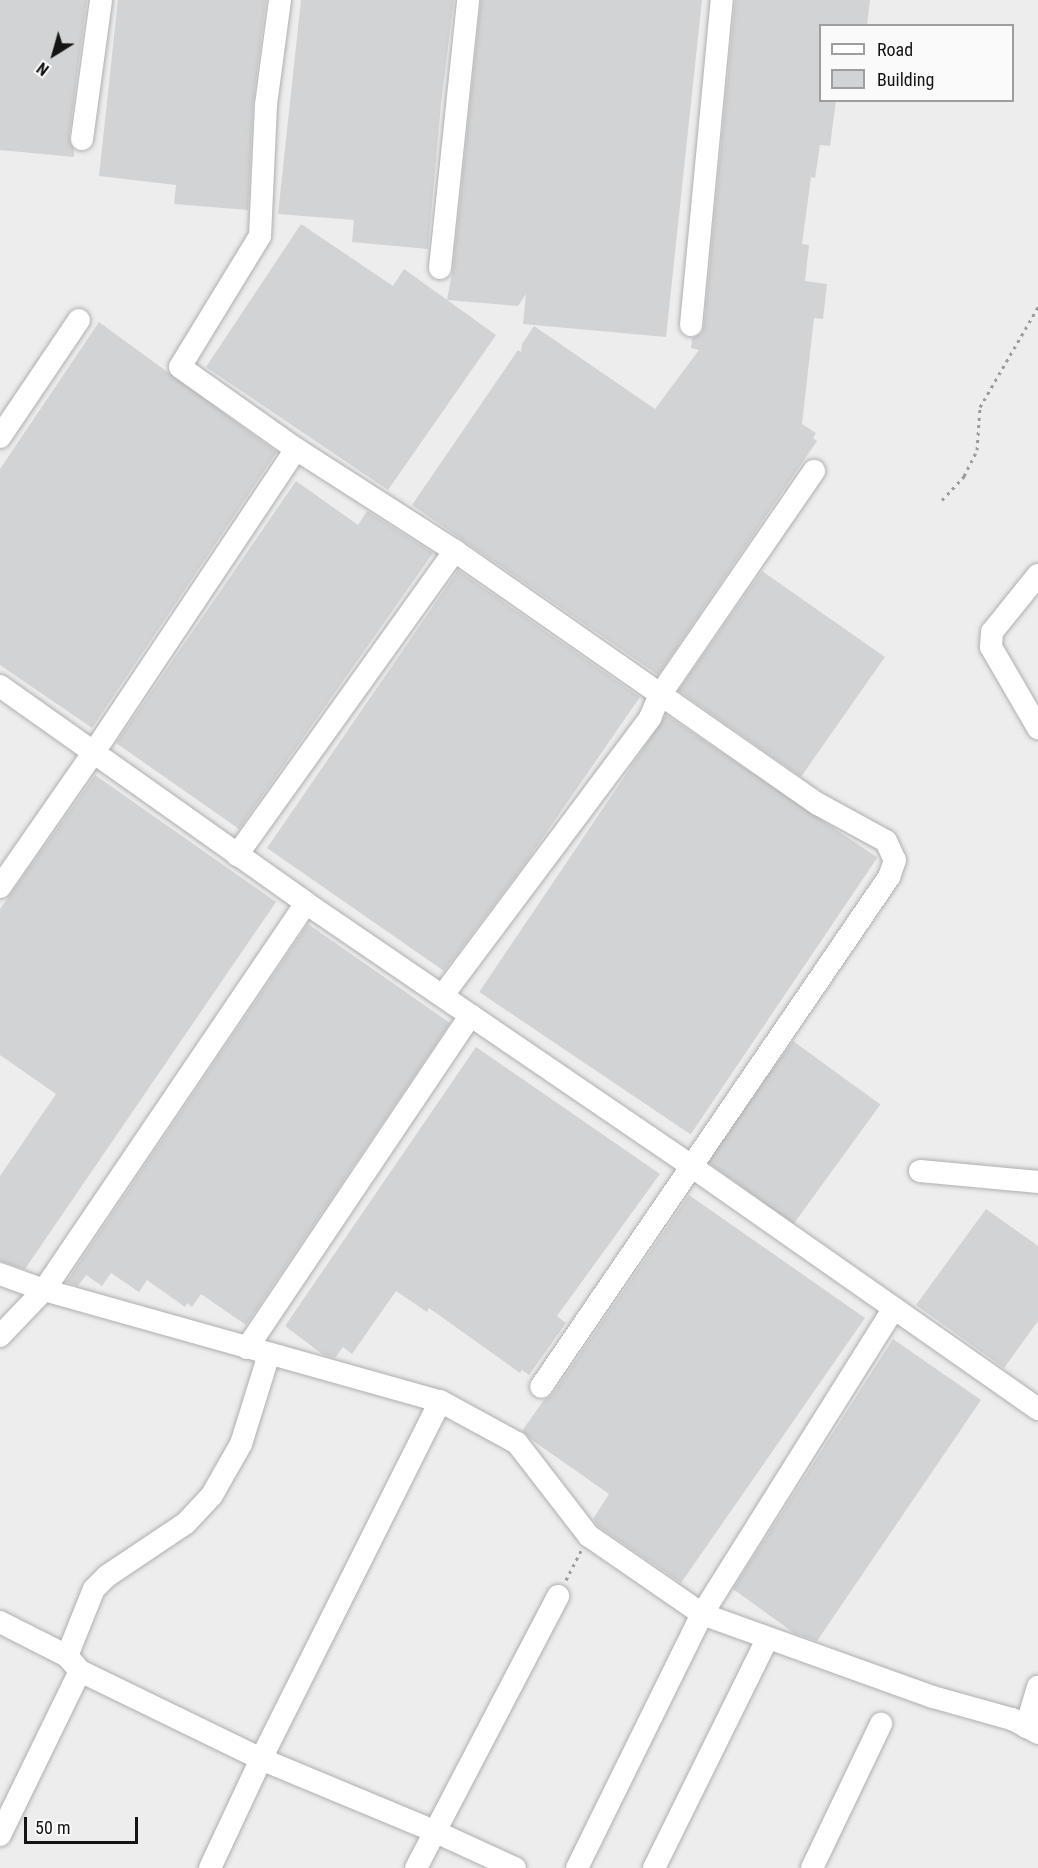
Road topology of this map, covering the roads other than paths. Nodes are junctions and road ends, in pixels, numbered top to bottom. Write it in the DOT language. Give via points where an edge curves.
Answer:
graph roads {
  1 [pos="101,0"];
  2 [pos="280,0"];
  3 [pos="468,0"];
  4 [pos="722,0"];
  5 [pos="82,140"];
  6 [pos="440,268"];
  7 [pos="79,320"];
  8 [pos="691,325"];
  9 [pos="0,437"];
  10 [pos="296,449"];
  11 [pos="814,471"];
  12 [pos="455,551"];
  13 [pos="1038,575"];
  14 [pos="0,686"];
  15 [pos="660,695"];
  16 [pos="1038,728"];
  17 [pos="94,752"];
  18 [pos="237,855"];
  19 [pos="0,887"];
  20 [pos="306,903"];
  21 [pos="443,995"];
  22 [pos="471,1015"];
  23 [pos="692,1166"];
  24 [pos="920,1171"];
  25 [pos="1038,1182"];
  26 [pos="0,1274"];
  27 [pos="44,1290"];
  28 [pos="894,1308"];
  29 [pos="0,1336"];
  30 [pos="247,1348"];
  31 [pos="269,1354"];
  32 [pos="541,1387"];
  33 [pos="1038,1409"];
  34 [pos="435,1412"];
  35 [pos="558,1596"];
  36 [pos="702,1614"];
  37 [pos="0,1622"];
  38 [pos="767,1639"];
  39 [pos="73,1664"];
  40 [pos="1038,1687"];
  41 [pos="882,1724"];
  42 [pos="1032,1730"];
  43 [pos="261,1759"];
  44 [pos="434,1831"];
  45 [pos="0,1835"];
  46 [pos="506,1866"];
  47 [pos="210,1868"];
  48 [pos="416,1868"];
  49 [pos="577,1868"];
  50 [pos="654,1868"];
  51 [pos="812,1868"];
  1 -- 5 [label="street"];
  2 -- 10 [label="street" via="266,105 260,236 180,367"];
  3 -- 6 [label="street"];
  4 -- 8 [label="street"];
  7 -- 9 [label="street"];
  10 -- 12 [label="street"];
  10 -- 17 [label="street"];
  11 -- 15 [label="street"];
  12 -- 15 [label="street"];
  12 -- 18 [label="street"];
  13 -- 16 [label="street" via="992,632 991,647"];
  14 -- 17 [label="street"];
  15 -- 21 [label="street" via="650,718"];
  15 -- 23 [label="street" via="818,804 886,841 895,860 889,878"];
  17 -- 18 [label="street"];
  17 -- 19 [label="street"];
  18 -- 20 [label="street"];
  20 -- 21 [label="street"];
  20 -- 27 [label="street"];
  21 -- 22 [label="street"];
  22 -- 23 [label="street"];
  22 -- 30 [label="street"];
  23 -- 28 [label="street"];
  23 -- 32 [label="street"];
  24 -- 25 [label="street"];
  26 -- 27 [label="street"];
  27 -- 29 [label="street"];
  27 -- 30 [label="street"];
  28 -- 33 [label="street"];
  28 -- 36 [label="street"];
  30 -- 31 [label="street"];
  31 -- 36 [label="street" via="440,1401 517,1443 589,1536"];
  31 -- 39 [label="street" via="241,1444 212,1495 186,1523 106,1576 94,1589"];
  34 -- 43 [label="street"];
  35 -- 44 [label="street"];
  36 -- 38 [label="street"];
  36 -- 49 [label="street"];
  37 -- 39 [label="street"];
  38 -- 42 [label="street" via="933,1697 1012,1719"];
  38 -- 50 [label="street"];
  39 -- 43 [label="street"];
  39 -- 45 [label="street"];
  40 -- 42 [label="street"];
  41 -- 51 [label="street"];
  43 -- 44 [label="street"];
  43 -- 47 [label="street"];
  44 -- 46 [label="street"];
  44 -- 48 [label="street"];
}
